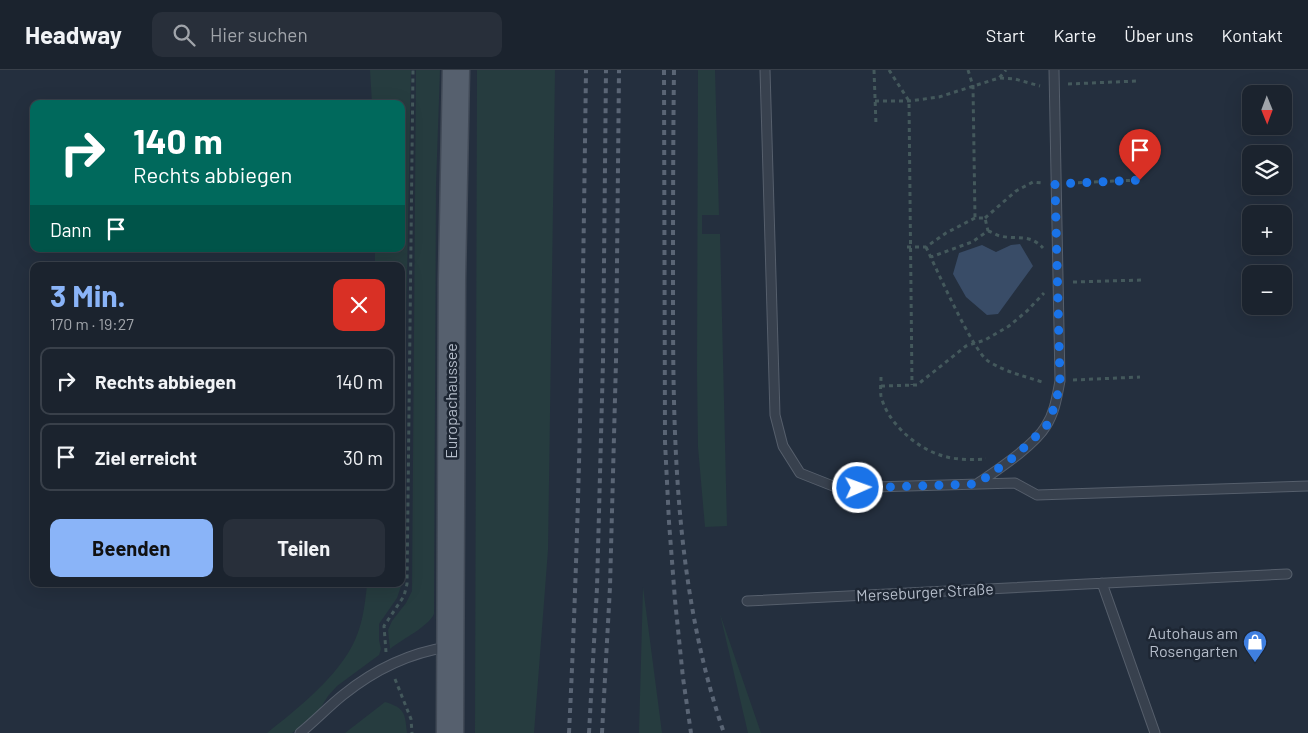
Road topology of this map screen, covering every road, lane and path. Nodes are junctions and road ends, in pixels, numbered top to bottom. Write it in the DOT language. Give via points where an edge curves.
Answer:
graph roads {
  1 [pos="413,70"];
  2 [pos="456,70"];
  3 [pos="765,70"];
  4 [pos="874,70"];
  5 [pos="889,70"];
  6 [pos="968,70"];
  7 [pos="1006,70"];
  8 [pos="1054,70"];
  9 [pos="999,78"];
  10 [pos="1138,81"];
  11 [pos="1054,85"];
  12 [pos="973,86"];
  13 [pos="875,100"];
  14 [pos="909,101"];
  15 [pos="876,124"];
  16 [pos="1140,180"];
  17 [pos="1055,184"];
  18 [pos="975,218"];
  19 [pos="985,218"];
  20 [pos="988,231"];
  21 [pos="909,247"];
  22 [pos="926,247"];
  23 [pos="1044,249"];
  24 [pos="931,257"];
  25 [pos="1142,280"];
  26 [pos="1059,282"];
  27 [pos="974,344"];
  28 [pos="881,377"];
  29 [pos="1140,377"];
  30 [pos="1060,381"];
  31 [pos="912,385"];
  32 [pos="881,386"];
  33 [pos="993,456"];
  34 [pos="977,484"];
  35 [pos="1308,486"];
  36 [pos="1286,574"];
  37 [pos="1102,583"];
  38 [pos="747,601"];
  39 [pos="450,646"];
  40 [pos="390,664"];
  41 [pos="300,733"];
  42 [pos="412,733"];
  43 [pos="450,733"];
  44 [pos="1155,733"];
  1 -- 40 [label="path" via="407,584 404,596 384,626 385,650"];
  2 -- 39 [label="main road, Europachaussee"];
  3 -- 34 [label="lane" via="773,387 775,415 783,446 800,473 838,488"];
  4 -- 13 [label="path"];
  5 -- 14 [label="path"];
  6 -- 12 [label="path"];
  7 -- 9 [label="path"];
  8 -- 11 [label="lane"];
  9 -- 11 [label="path" via="1046,88 1046,85"];
  9 -- 12 [label="path"];
  10 -- 11 [label="path"];
  11 -- 17 [label="lane"];
  12 -- 14 [label="path" via="939,97"];
  12 -- 18 [label="path"];
  13 -- 14 [label="path"];
  13 -- 15 [label="path"];
  14 -- 21 [label="path"];
  16 -- 17 [label="path"];
  17 -- 19 [label="path" via="1033,182 1016,191"];
  17 -- 26 [label="lane"];
  18 -- 19 [label="path"];
  18 -- 22 [label="path"];
  19 -- 20 [label="path"];
  20 -- 23 [label="path" via="999,236 1028,238"];
  20 -- 24 [label="path" via="972,242"];
  21 -- 22 [label="path"];
  21 -- 31 [label="path"];
  22 -- 24 [label="path"];
  24 -- 27 [label="path"];
  25 -- 26 [label="path"];
  26 -- 27 [label="path" via="1050,282 1051,287 1009,326"];
  26 -- 30 [label="lane"];
  27 -- 30 [label="path" via="986,360 1013,374 1045,382 1050,392 1052,381"];
  27 -- 31 [label="path" via="966,346 917,385"];
  28 -- 32 [label="path"];
  29 -- 30 [label="path"];
  30 -- 34 [label="lane" via="1056,403 1046,427 1014,457"];
  31 -- 32 [label="path"];
  32 -- 33 [label="path" via="881,396 888,413 902,431 921,446 940,455 962,459"];
  34 -- 35 [label="lane" via="1015,483 1037,495"];
  36 -- 37 [label="lane, Merseburger Straße"];
  37 -- 38 [label="lane, Merseburger Straße"];
  37 -- 44 [label="lane"];
  39 -- 40 [label="lane" via="414,654"];
  39 -- 43 [label="main road, Europachaussee"];
  40 -- 41 [label="lane" via="364,678"];
  40 -- 42 [label="path" via="411,719"];
}
